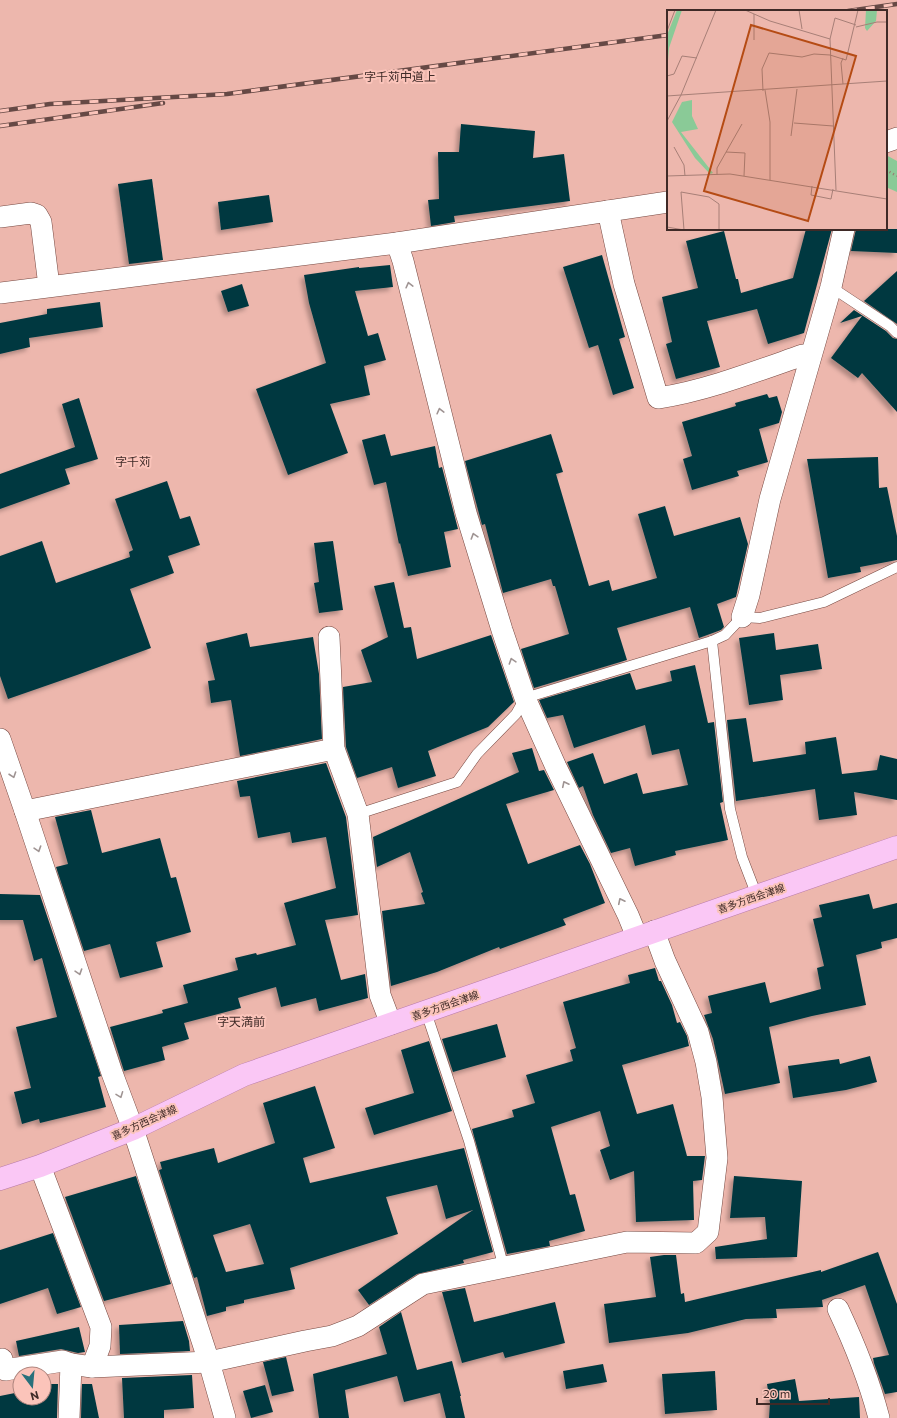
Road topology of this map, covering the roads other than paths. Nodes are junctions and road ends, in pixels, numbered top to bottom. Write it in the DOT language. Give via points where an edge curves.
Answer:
graph roads {
  1 [pos="897,138"];
  2 [pos="887,142"];
  3 [pos="667,202"];
  4 [pos="608,211"];
  5 [pos="0,217"];
  6 [pos="844,230"];
  7 [pos="397,243"];
  8 [pos="49,286"];
  9 [pos="831,287"];
  10 [pos="0,293"];
  11 [pos="897,333"];
  12 [pos="810,358"];
  13 [pos="897,567"];
  14 [pos="742,617"];
  15 [pos="330,637"];
  16 [pos="712,641"];
  17 [pos="525,698"];
  18 [pos="0,740"];
  19 [pos="334,748"];
  20 [pos="25,812"];
  21 [pos="358,814"];
  22 [pos="897,847"];
  23 [pos="757,896"];
  24 [pos="645,934"];
  25 [pos="426,1012"];
  26 [pos="390,1024"];
  27 [pos="133,1128"];
  28 [pos="40,1166"];
  29 [pos="0,1179"];
  30 [pos="504,1268"];
  31 [pos="838,1309"];
  32 [pos="2,1359"];
  33 [pos="209,1362"];
  34 [pos="71,1364"];
  35 [pos="92,1367"];
  36 [pos="69,1418"];
  37 [pos="225,1418"];
  38 [pos="878,1418"];
  1 -- 2 [label="street"];
  3 -- 4 [label="street"];
  4 -- 7 [label="street"];
  4 -- 12 [label="street" via="624,284 658,398 680,394 803,355"];
  5 -- 8 [label="street" via="31,213 37,215 41,222"];
  6 -- 9 [label="street"];
  7 -- 8 [label="street"];
  17 -- 7 [label="street, one-way" via="466,513"];
  8 -- 10 [label="street"];
  9 -- 11 [label="lane"];
  9 -- 12 [label="street"];
  12 -- 14 [label="street" via="770,499"];
  13 -- 14 [label="lane" via="824,602 760,618"];
  14 -- 16 [label="lane" via="725,635"];
  15 -- 19 [label="street"];
  16 -- 17 [label="lane"];
  16 -- 23 [label="lane" via="730,809 742,857"];
  17 -- 21 [label="lane" via="516,714 476,754 457,782"];
  24 -- 17 [label="street, one-way" via="628,915"];
  18 -- 20 [label="street, one-way"];
  19 -- 20 [label="street"];
  19 -- 21 [label="street"];
  20 -- 27 [label="street, one-way" via="112,1074"];
  21 -- 26 [label="street" via="380,995"];
  22 -- 23 [label="main road, 喜多方西会津線"];
  23 -- 24 [label="main road, 喜多方西会津線"];
  24 -- 25 [label="main road, 喜多方西会津線"];
  24 -- 30 [label="street" via="665,961 698,1032 706,1062 717,1158 708,1232 696,1243 627,1242"];
  25 -- 26 [label="main road, 喜多方西会津線"];
  25 -- 30 [label="lane" via="469,1141"];
  26 -- 27 [label="main road, 喜多方西会津線" via="244,1076"];
  27 -- 28 [label="main road, 喜多方西会津線"];
  27 -- 33 [label="street"];
  28 -- 29 [label="main road, 喜多方西会津線"];
  28 -- 35 [label="street" via="101,1327 100,1346"];
  30 -- 33 [label="street" via="423,1284 358,1326 332,1336"];
  31 -- 38 [label="street" via="860,1356"];
  32 -- 34 [label="street" via="5,1370 63,1361"];
  33 -- 35 [label="street"];
  33 -- 37 [label="street"];
  34 -- 35 [label="street"];
  34 -- 36 [label="street"];
}
